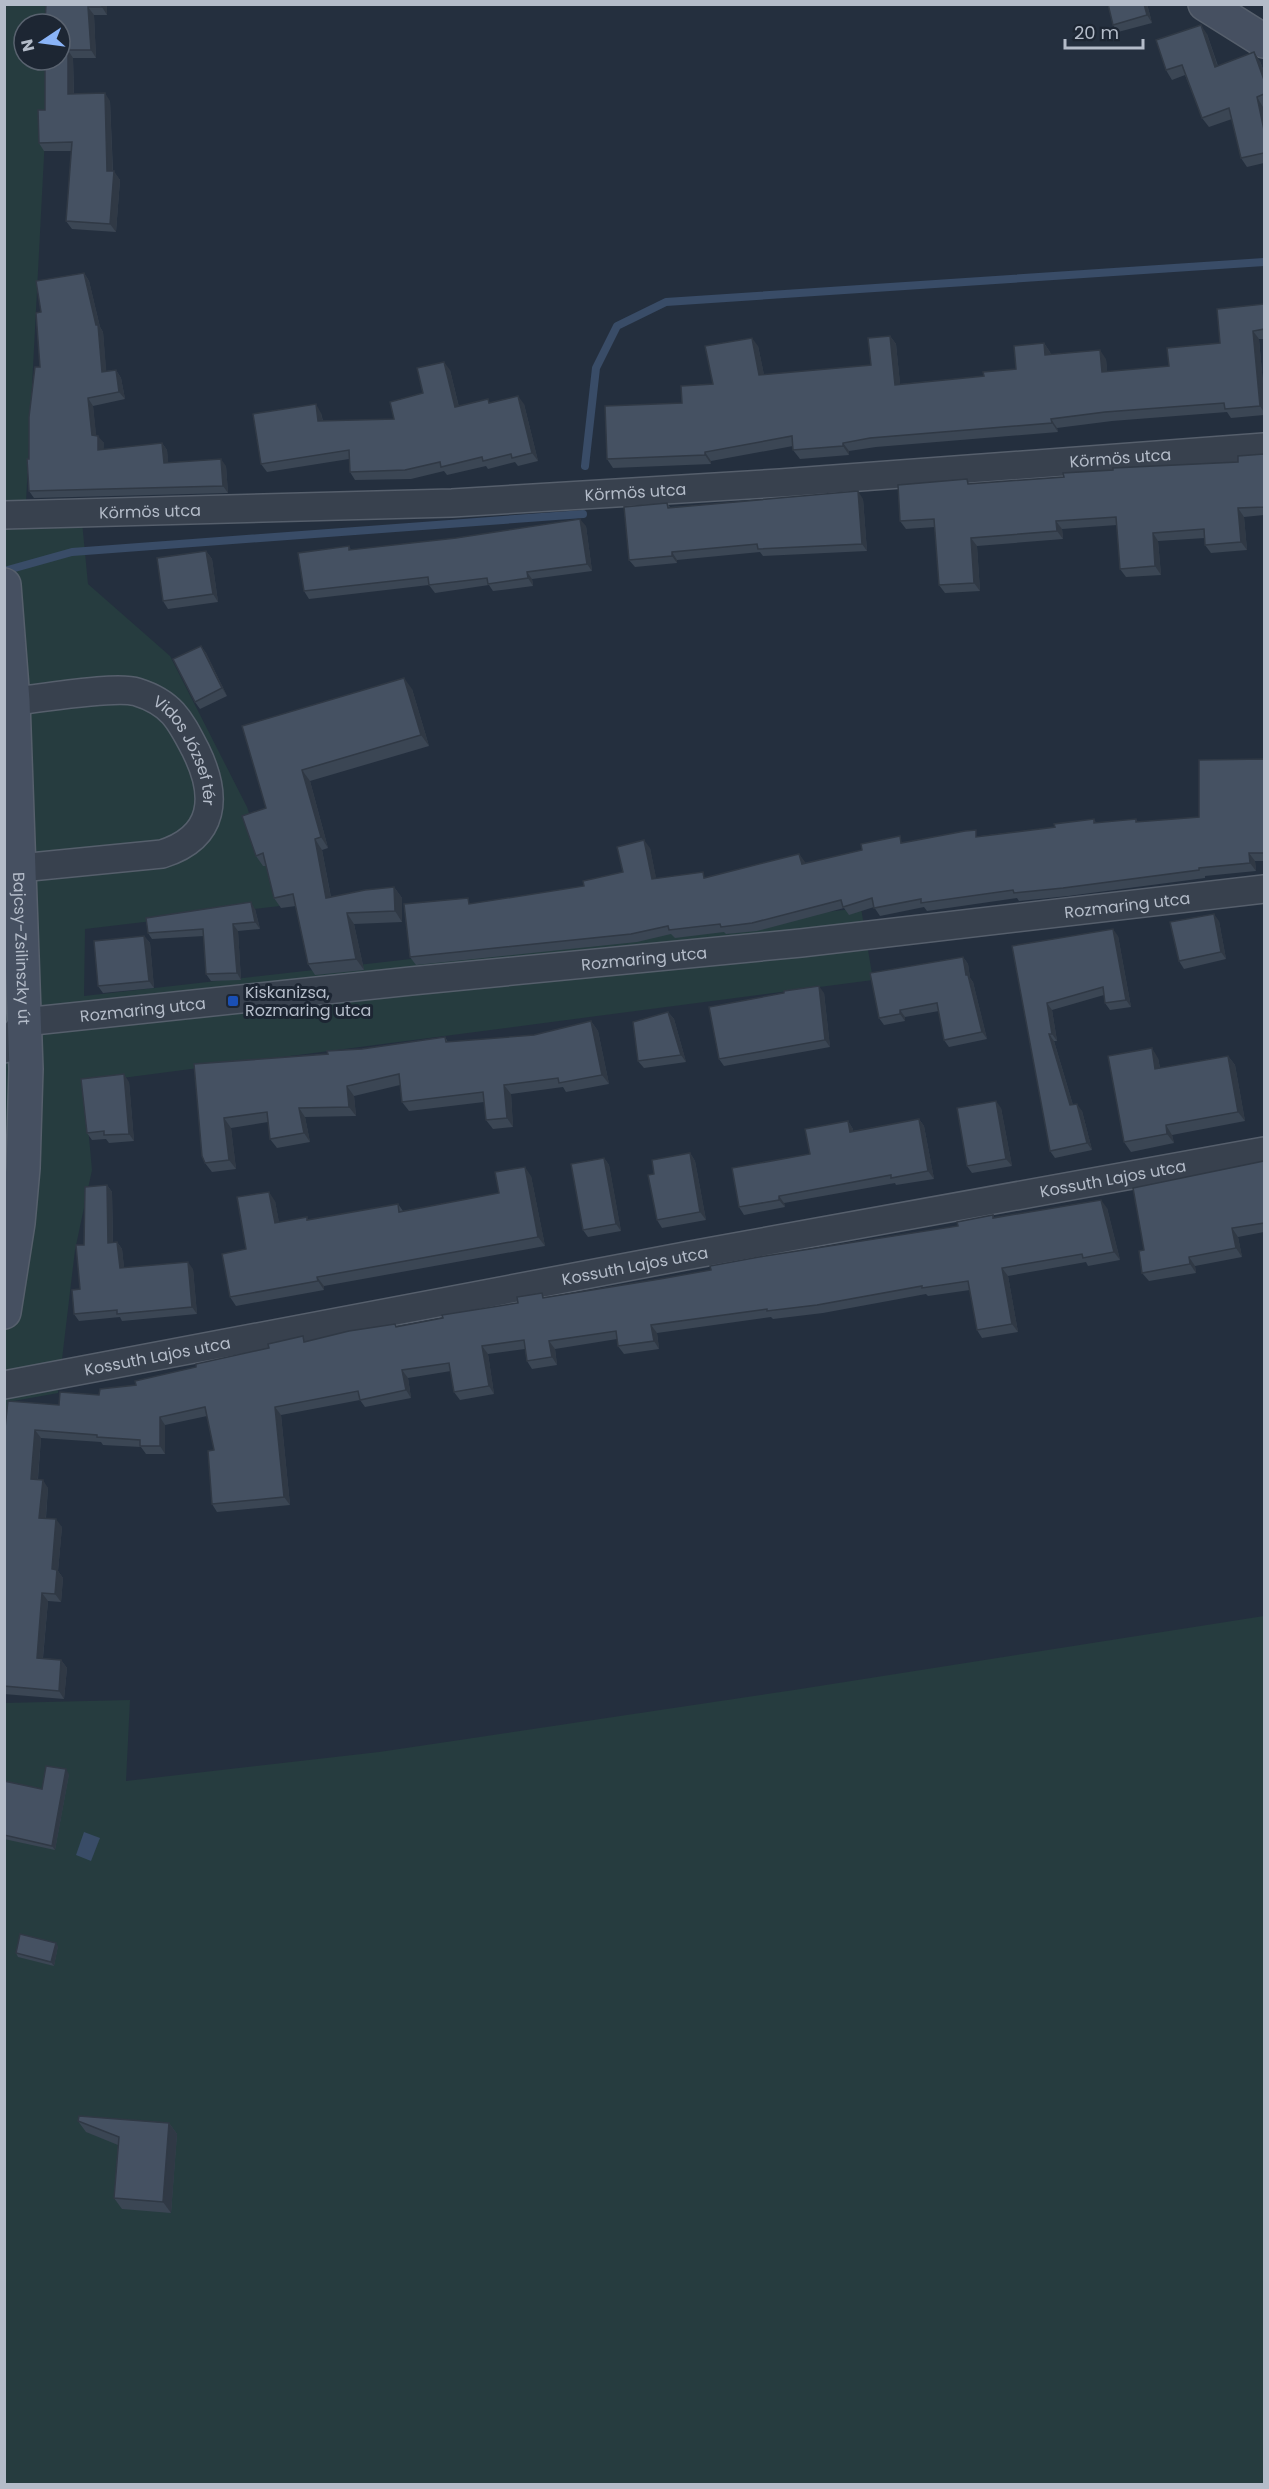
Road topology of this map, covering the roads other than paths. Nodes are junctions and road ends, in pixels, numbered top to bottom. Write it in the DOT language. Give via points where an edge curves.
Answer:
graph roads {
  1 [pos="1205,4"];
  2 [pos="1264,41"];
  3 [pos="1264,447"];
  4 [pos="4,515"];
  5 [pos="5,586"];
  6 [pos="13,701"];
  7 [pos="20,868"];
  8 [pos="1264,889"];
  9 [pos="24,1023"];
  10 [pos="4,1049"];
  11 [pos="1264,1151"];
  12 [pos="4,1312"];
  13 [pos="4,1385"];
  1 -- 2 [label="main road"];
  3 -- 4 [label="street, Körmös utca" via="452,503"];
  5 -- 6 [label="main road, Bajcsy-Zsilinszky út"];
  6 -- 7 [label="main road, Bajcsy-Zsilinszky út"];
  6 -- 7 [label="street, Vidos József tér" via="116,690 134,691 158,700 181,722 203,767 210,798 201,826 192,840 179,848 162,854"];
  7 -- 9 [label="main road, Bajcsy-Zsilinszky út"];
  8 -- 9 [label="street, Rozmaring utca" via="801,943"];
  9 -- 10 [label="street"];
  9 -- 12 [label="main road, Bajcsy-Zsilinszky út" via="23,1168"];
  11 -- 13 [label="street, Kossuth Lajos utca"];
}
